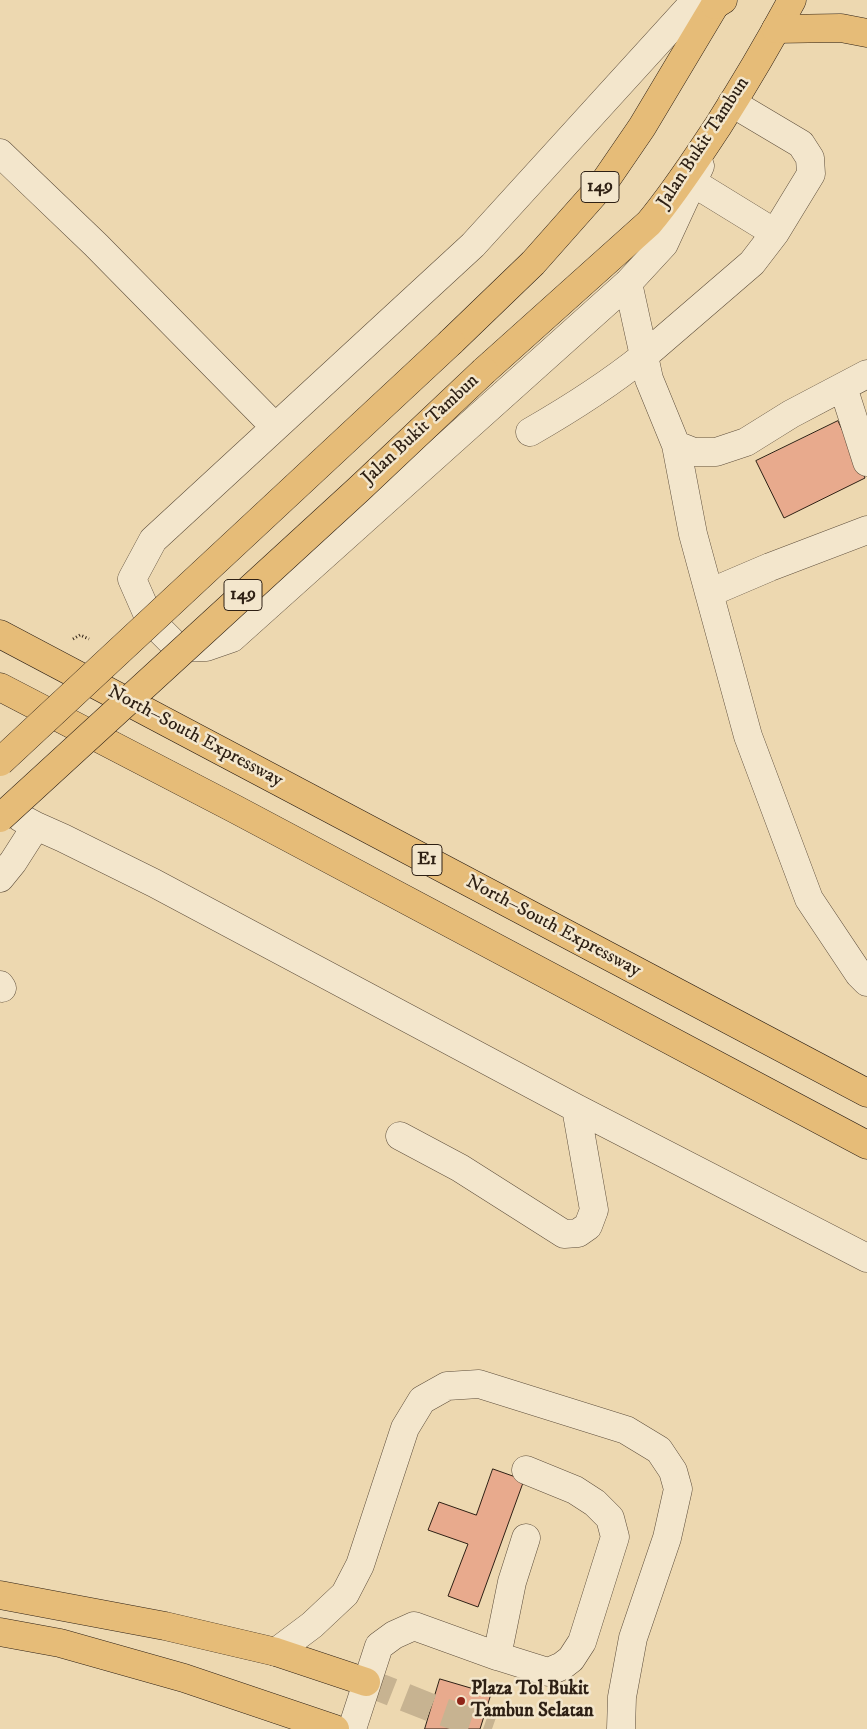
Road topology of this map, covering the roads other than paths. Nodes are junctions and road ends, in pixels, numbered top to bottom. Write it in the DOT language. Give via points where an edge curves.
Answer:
graph roads {
  1 [pos="792,0"];
  2 [pos="713,1"];
  3 [pos="776,29"];
  4 [pos="867,32"];
  5 [pos="726,113"];
  6 [pos="0,153"];
  7 [pos="692,182"];
  8 [pos="775,233"];
  9 [pos="628,283"];
  10 [pos="644,356"];
  11 [pos="867,374"];
  12 [pos="843,387"];
  13 [pos="275,427"];
  14 [pos="530,432"];
  15 [pos="676,446"];
  16 [pos="867,462"];
  17 [pos="867,530"];
  18 [pos="709,593"];
  19 [pos="0,634"];
  20 [pos="0,687"];
  21 [pos="0,762"];
  22 [pos="0,806"];
  23 [pos="0,818"];
  24 [pos="36,826"];
  25 [pos="0,878"];
  26 [pos="867,982"];
  27 [pos="867,1093"];
  28 [pos="576,1108"];
  29 [pos="400,1136"];
  30 [pos="867,1145"];
  31 [pos="867,1258"];
  32 [pos="526,1470"];
  33 [pos="526,1538"];
  34 [pos="0,1595"];
  35 [pos="0,1632"];
  36 [pos="276,1652"];
  37 [pos="497,1656"];
  38 [pos="366,1682"];
  39 [pos="335,1729"];
  40 [pos="352,1729"];
  41 [pos="621,1729"];
  1 -- 3 [label="main road, Jalan Bukit Tambun / 149"];
  2 -- 13 [label="street" via="473,245"];
  2 -- 21 [label="main road, 149, bridge" via="642,127 603,184 534,263"];
  3 -- 4 [label="main road" via="841,28"];
  3 -- 5 [label="main road, Jalan Bukit Tambun / 149"];
  5 -- 7 [label="street"];
  5 -- 8 [label="street" via="801,144 810,158 811,174"];
  5 -- 23 [label="main road, Jalan Bukit Tambun / 149, bridge" via="670,198 649,223"];
  6 -- 13 [label="street" via="96,245"];
  7 -- 8 [label="street"];
  7 -- 9 [label="street" via="664,244"];
  8 -- 10 [label="street" via="752,263"];
  9 -- 10 [label="street"];
  9 -- 13 [label="street" via="232,638 206,646 178,648 150,620 132,579 153,540"];
  10 -- 14 [label="street" via="612,381"];
  10 -- 15 [label="street" via="649,379"];
  11 -- 12 [label="street"];
  12 -- 15 [label="street" via="746,442 716,452 694,452"];
  12 -- 16 [label="street"];
  15 -- 18 [label="street" via="693,534"];
  17 -- 18 [label="street"];
  18 -- 26 [label="street" via="748,736 808,899"];
  19 -- 27 [label="main road, North–South Expressway / E1"];
  20 -- 30 [label="main road, E1"];
  22 -- 24 [label="street"];
  24 -- 25 [label="street"];
  24 -- 28 [label="street" via="154,883"];
  28 -- 29 [label="street" via="594,1210 588,1226 578,1233 564,1234 460,1168"];
  28 -- 31 [label="street"];
  32 -- 37 [label="street" via="575,1490 595,1503 610,1518 615,1536 582,1642 571,1659 548,1672"];
  33 -- 37 [label="street" via="512,1582"];
  34 -- 36 [label="main road" via="165,1626"];
  35 -- 39 [label="main road" via="60,1644 174,1676"];
  36 -- 38 [label="main road"];
  36 -- 41 [label="street" via="312,1625 344,1594 360,1565 405,1428 422,1400 447,1386 479,1384 626,1430 659,1450 673,1471 678,1488 667,1538 633,1638 622,1697"];
  37 -- 38 [label="street" via="414,1626 394,1634 379,1646"];
  38 -- 40 [label="street"];
}
